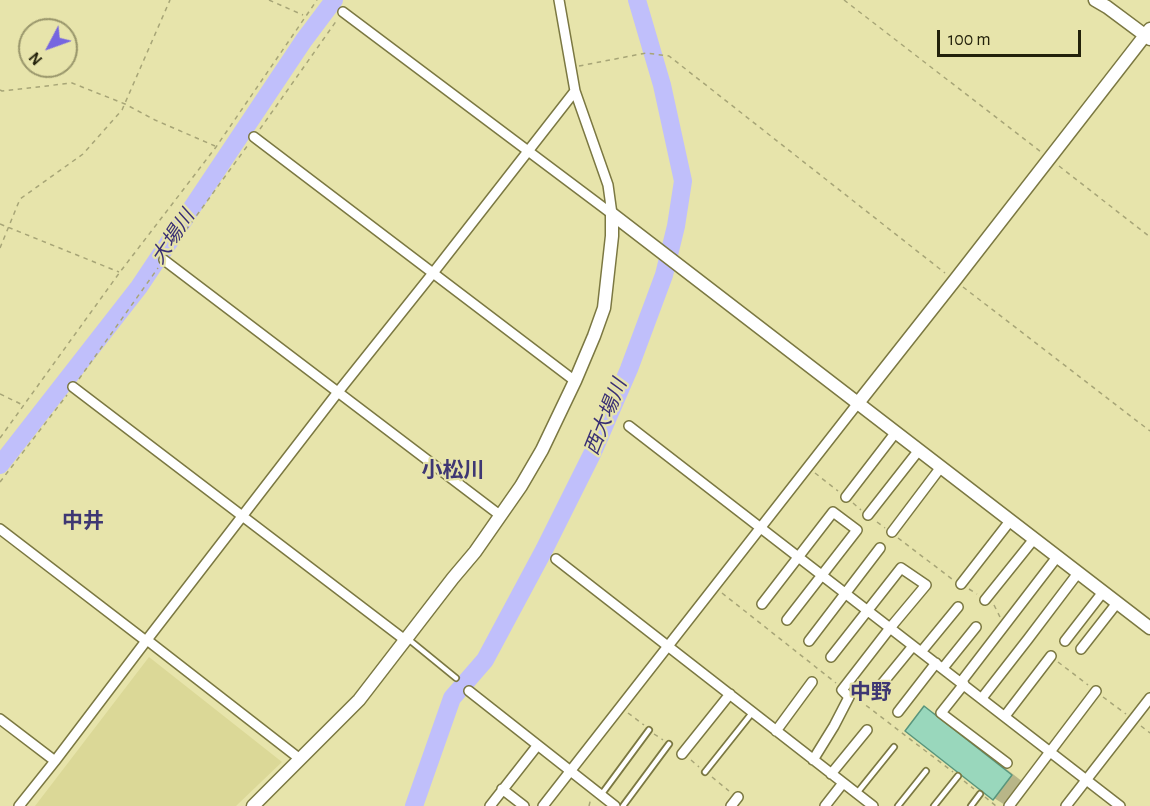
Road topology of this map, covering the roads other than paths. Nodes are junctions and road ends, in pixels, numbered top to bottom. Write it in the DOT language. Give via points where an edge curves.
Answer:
graph roads {
  1 [pos="560,0"];
  2 [pos="1095,0"];
  3 [pos="343,12"];
  4 [pos="1148,34"];
  5 [pos="575,91"];
  6 [pos="254,137"];
  7 [pos="528,152"];
  8 [pos="612,214"];
  9 [pos="164,260"];
  10 [pos="434,273"];
  11 [pos="574,381"];
  12 [pos="73,387"];
  13 [pos="338,392"];
  14 [pos="858,403"];
  15 [pos="629,426"];
  16 [pos="896,432"];
  17 [pos="919,450"];
  18 [pos="941,467"];
  19 [pos="846,497"];
  20 [pos="868,515"];
  21 [pos="243,516"];
  22 [pos="501,516"];
  23 [pos="1010,521"];
  24 [pos="761,527"];
  25 [pos="0,529"];
  26 [pos="892,532"];
  27 [pos="1034,539"];
  28 [pos="880,548"];
  29 [pos="798,556"];
  30 [pos="1057,556"];
  31 [pos="556,559"];
  32 [pos="1078,573"];
  33 [pos="822,575"];
  34 [pos="961,584"];
  35 [pos="845,592"];
  36 [pos="1103,592"];
  37 [pos="985,600"];
  38 [pos="1117,603"];
  39 [pos="762,604"];
  40 [pos="958,607"];
  41 [pos="867,611"];
  42 [pos="787,620"];
  43 [pos="975,627"];
  44 [pos="890,628"];
  45 [pos="1150,628"];
  46 [pos="405,639"];
  47 [pos="146,640"];
  48 [pos="1065,640"];
  49 [pos="809,641"];
  50 [pos="668,646"];
  51 [pos="913,646"];
  52 [pos="1082,648"];
  53 [pos="921,652"];
  54 [pos="1051,656"];
  55 [pos="831,657"];
  56 [pos="939,666"];
  57 [pos="456,678"];
  58 [pos="812,682"];
  59 [pos="963,683"];
  60 [pos="881,685"];
  61 [pos="469,692"];
  62 [pos="1096,692"];
  63 [pos="730,694"];
  64 [pos="982,698"];
  65 [pos="1150,698"];
  66 [pos="898,711"];
  67 [pos="753,712"];
  68 [pos="1005,716"];
  69 [pos="0,719"];
  70 [pos="650,730"];
  71 [pos="867,730"];
  72 [pos="776,731"];
  73 [pos="669,744"];
  74 [pos="537,746"];
  75 [pos="894,747"];
  76 [pos="1050,751"];
  77 [pos="682,754"];
  78 [pos="300,759"];
  79 [pos="813,760"];
  80 [pos="55,761"];
  81 [pos="1007,763"];
  82 [pos="570,771"];
  83 [pos="705,771"];
  84 [pos="926,771"];
  85 [pos="831,774"];
  86 [pos="958,776"];
  87 [pos="1086,780"];
  88 [pos="843,783"];
  89 [pos="502,789"];
  90 [pos="857,793"];
  91 [pos="980,794"];
  92 [pos="601,795"];
  93 [pos="738,797"];
  94 [pos="19,806"];
  95 [pos="253,806"];
  96 [pos="490,806"];
  97 [pos="524,806"];
  98 [pos="543,806"];
  99 [pos="615,806"];
  100 [pos="623,806"];
  101 [pos="731,806"];
  102 [pos="825,806"];
  103 [pos="873,806"];
  104 [pos="898,806"];
  105 [pos="934,806"];
  106 [pos="971,806"];
  107 [pos="1009,806"];
  108 [pos="1066,806"];
  109 [pos="1120,806"];
  1 -- 5 [label="street"];
  2 -- 4 [label="street"];
  3 -- 7 [label="street"];
  4 -- 14 [label="street"];
  5 -- 7 [label="street"];
  5 -- 8 [label="street" via="608,184"];
  6 -- 10 [label="street"];
  7 -- 8 [label="street"];
  7 -- 10 [label="street"];
  8 -- 11 [label="street" via="604,308"];
  8 -- 14 [label="street"];
  9 -- 13 [label="street"];
  10 -- 11 [label="street"];
  10 -- 13 [label="street"];
  11 -- 22 [label="street" via="542,450"];
  12 -- 21 [label="street"];
  13 -- 21 [label="street"];
  13 -- 22 [label="street"];
  14 -- 16 [label="street"];
  14 -- 24 [label="street"];
  15 -- 24 [label="street"];
  16 -- 17 [label="street"];
  16 -- 19 [label="street"];
  17 -- 18 [label="street"];
  17 -- 20 [label="street"];
  18 -- 23 [label="street"];
  18 -- 26 [label="street"];
  21 -- 46 [label="street"];
  21 -- 47 [label="street"];
  22 -- 46 [label="street"];
  23 -- 27 [label="street"];
  23 -- 34 [label="street"];
  24 -- 29 [label="street"];
  24 -- 50 [label="street"];
  25 -- 47 [label="street"];
  27 -- 30 [label="street"];
  27 -- 37 [label="street"];
  28 -- 35 [label="street"];
  29 -- 33 [label="street"];
  29 -- 33 [label="street" via="833,512 857,530"];
  29 -- 39 [label="street"];
  30 -- 32 [label="street"];
  30 -- 59 [label="street"];
  31 -- 50 [label="street"];
  32 -- 36 [label="street"];
  32 -- 64 [label="street"];
  33 -- 35 [label="street"];
  33 -- 42 [label="street"];
  35 -- 41 [label="street"];
  35 -- 49 [label="street"];
  36 -- 38 [label="street"];
  36 -- 48 [label="street"];
  38 -- 45 [label="street"];
  38 -- 52 [label="street"];
  40 -- 53 [label="street"];
  41 -- 44 [label="street"];
  41 -- 44 [label="street" via="901,568 926,585"];
  41 -- 55 [label="street"];
  43 -- 56 [label="street"];
  44 -- 51 [label="street"];
  44 -- 79 [label="street" via="842,690 849,697"];
  46 -- 57 [label="lane"];
  46 -- 78 [label="street" via="359,700"];
  47 -- 78 [label="street"];
  47 -- 80 [label="street"];
  50 -- 63 [label="street"];
  50 -- 82 [label="street"];
  51 -- 53 [label="street"];
  51 -- 60 [label="street"];
  53 -- 56 [label="street"];
  54 -- 68 [label="street"];
  56 -- 59 [label="street"];
  56 -- 66 [label="street"];
  58 -- 72 [label="street"];
  59 -- 64 [label="street"];
  59 -- 81 [label="street" via="941,713"];
  61 -- 74 [label="street"];
  62 -- 76 [label="street"];
  63 -- 67 [label="street"];
  63 -- 77 [label="street"];
  64 -- 68 [label="street"];
  65 -- 87 [label="street"];
  67 -- 72 [label="street"];
  67 -- 83 [label="lane"];
  68 -- 76 [label="street"];
  69 -- 80 [label="street"];
  70 -- 92 [label="lane"];
  71 -- 85 [label="street"];
  72 -- 79 [label="street"];
  73 -- 100 [label="lane"];
  74 -- 82 [label="street"];
  74 -- 89 [label="street"];
  75 -- 90 [label="lane"];
  76 -- 87 [label="street"];
  76 -- 107 [label="street"];
  78 -- 95 [label="street"];
  79 -- 85 [label="street"];
  80 -- 94 [label="street"];
  82 -- 92 [label="street"];
  82 -- 98 [label="street"];
  84 -- 104 [label="lane"];
  85 -- 88 [label="street"];
  86 -- 105 [label="lane"];
  87 -- 108 [label="street"];
  87 -- 109 [label="street"];
  88 -- 90 [label="street"];
  88 -- 102 [label="street"];
  89 -- 96 [label="street"];
  89 -- 97 [label="street"];
  90 -- 103 [label="street"];
  91 -- 106 [label="lane"];
  92 -- 99 [label="street"];
  93 -- 101 [label="street"];
}
